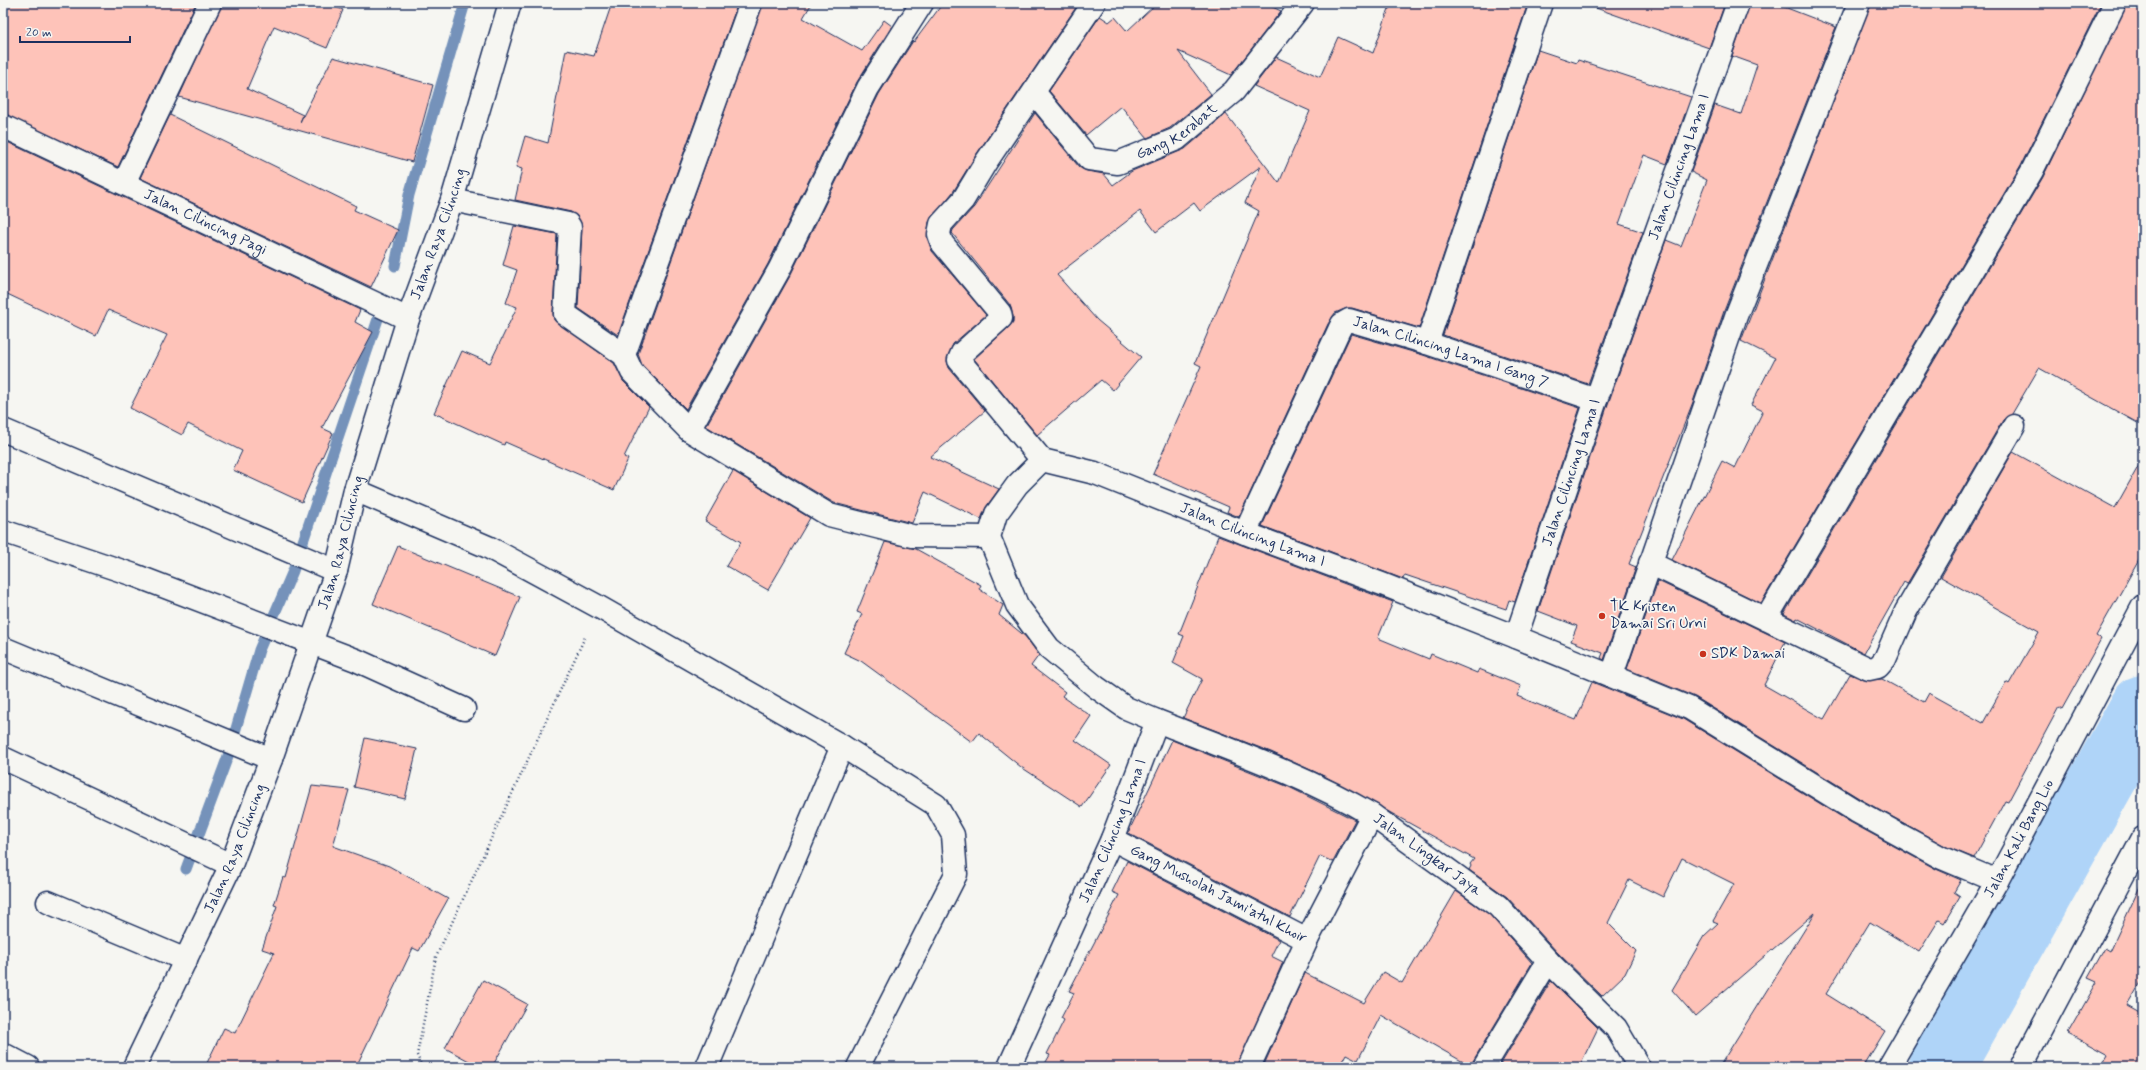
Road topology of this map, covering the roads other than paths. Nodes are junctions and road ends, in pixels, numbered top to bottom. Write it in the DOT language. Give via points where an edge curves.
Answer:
graph roads {
  1 [pos="210,3"];
  2 [pos="510,3"];
  3 [pos="751,3"];
  4 [pos="922,3"];
  5 [pos="1094,3"];
  6 [pos="1304,3"];
  7 [pos="1541,3"];
  8 [pos="1738,3"];
  9 [pos="1859,3"];
  10 [pos="2115,3"];
  11 [pos="1034,92"];
  12 [pos="3,126"];
  13 [pos="124,183"];
  14 [pos="452,200"];
  15 [pos="408,319"];
  16 [pos="1427,343"];
  17 [pos="624,355"];
  18 [pos="1596,400"];
  19 [pos="2014,426"];
  20 [pos="3,430"];
  21 [pos="690,430"];
  22 [pos="1042,460"];
  23 [pos="354,490"];
  24 [pos="3,531"];
  25 [pos="1245,533"];
  26 [pos="989,537"];
  27 [pos="1650,563"];
  28 [pos="336,571"];
  29 [pos="2143,606"];
  30 [pos="1766,618"];
  31 [pos="1516,637"];
  32 [pos="312,644"];
  33 [pos="3,648"];
  34 [pos="1612,675"];
  35 [pos="464,709"];
  36 [pos="1157,721"];
  37 [pos="842,746"];
  38 [pos="3,758"];
  39 [pos="271,759"];
  40 [pos="1372,815"];
  41 [pos="2143,838"];
  42 [pos="1112,839"];
  43 [pos="231,865"];
  44 [pos="1997,881"];
  45 [pos="48,902"];
  46 [pos="1307,940"];
  47 [pos="186,960"];
  48 [pos="1548,961"];
  49 [pos="3,1054"];
  50 [pos="28,1067"];
  51 [pos="134,1067"];
  52 [pos="707,1067"];
  53 [pos="858,1067"];
  54 [pos="1009,1067"];
  55 [pos="1248,1067"];
  56 [pos="1484,1067"];
  57 [pos="1639,1067"];
  58 [pos="1889,1067"];
  59 [pos="2021,1067"];
  1 -- 13 [label="street"];
  2 -- 14 [label="street, Jalan Raya Cilincing"];
  3 -- 17 [label="street"];
  4 -- 21 [label="street" via="868,88 778,270"];
  5 -- 11 [label="street"];
  6 -- 11 [label="street, Gang Kerabat" via="1234,91 1177,139 1118,163 1089,159"];
  7 -- 16 [label="street"];
  8 -- 18 [label="street, Jalan Cilincing Lama I"];
  9 -- 27 [label="street" via="1736,316"];
  10 -- 30 [label="street" via="2032,171"];
  11 -- 22 [label="street" via="963,200 941,224 940,234 942,243 1000,313 1001,318 962,354 959,360"];
  12 -- 13 [label="street, Jalan Cilincing Pagi"];
  13 -- 15 [label="street, Jalan Cilincing Pagi"];
  14 -- 15 [label="street, Jalan Raya Cilincing"];
  14 -- 17 [label="street" via="568,224 570,227 565,314"];
  15 -- 23 [label="street, Jalan Raya Cilincing"];
  16 -- 18 [label="street, Jalan Cilincing Lama I Gang 7"];
  16 -- 25 [label="street, Jalan Cilincing Lama I Gang 7" via="1349,320 1342,324"];
  17 -- 21 [label="street" via="632,372"];
  18 -- 31 [label="street, Jalan Cilincing Lama I"];
  19 -- 30 [label="street" via="1906,611 1885,659 1878,667 1868,668"];
  20 -- 28 [label="street"];
  21 -- 26 [label="street" via="830,515 912,536"];
  22 -- 25 [label="street, Jalan Cilincing Lama I" via="1095,473"];
  22 -- 26 [label="street" via="1017,485 996,514"];
  23 -- 28 [label="street, Jalan Raya Cilincing"];
  23 -- 37 [label="street" via="488,547 599,607"];
  24 -- 32 [label="street" via="134,575"];
  25 -- 31 [label="street, Jalan Cilincing Lama I"];
  26 -- 36 [label="street" via="1017,605 1049,648 1126,708"];
  27 -- 30 [label="street"];
  27 -- 34 [label="street"];
  28 -- 32 [label="street, Jalan Raya Cilincing"];
  29 -- 44 [label="street, Jalan Kali Bang Lio"];
  31 -- 34 [label="street"];
  32 -- 35 [label="street" via="356,660"];
  32 -- 39 [label="street, Jalan Raya Cilincing"];
  33 -- 39 [label="street"];
  34 -- 44 [label="street" via="1690,708 1856,811 1942,858"];
  36 -- 40 [label="street, Jalan Lingkar Jaya" via="1251,758"];
  36 -- 42 [label="street, Jalan Cilincing Lama I"];
  37 -- 52 [label="street"];
  37 -- 53 [label="street" via="936,805 953,835 956,874"];
  38 -- 43 [label="street"];
  39 -- 43 [label="street, Jalan Raya Cilincing"];
  40 -- 46 [label="street"];
  40 -- 48 [label="street, Jalan Lingkar Jaya" via="1498,906"];
  41 -- 59 [label="street"];
  42 -- 46 [label="street, Gang Musholah Jami'atul Khoir"];
  42 -- 54 [label="street, Jalan Cilincing Lama I"];
  43 -- 47 [label="street, Jalan Raya Cilincing"];
  44 -- 58 [label="street, Jalan Kali Bang Lio"];
  45 -- 47 [label="street"];
  46 -- 55 [label="street, Gang Musholah Jami'atul Khoir"];
  47 -- 51 [label="street, Jalan Raya Cilincing"];
  48 -- 56 [label="street"];
  48 -- 57 [label="street, Jalan Lingkar Jaya" via="1616,1028"];
  49 -- 50 [label="street"];
}
